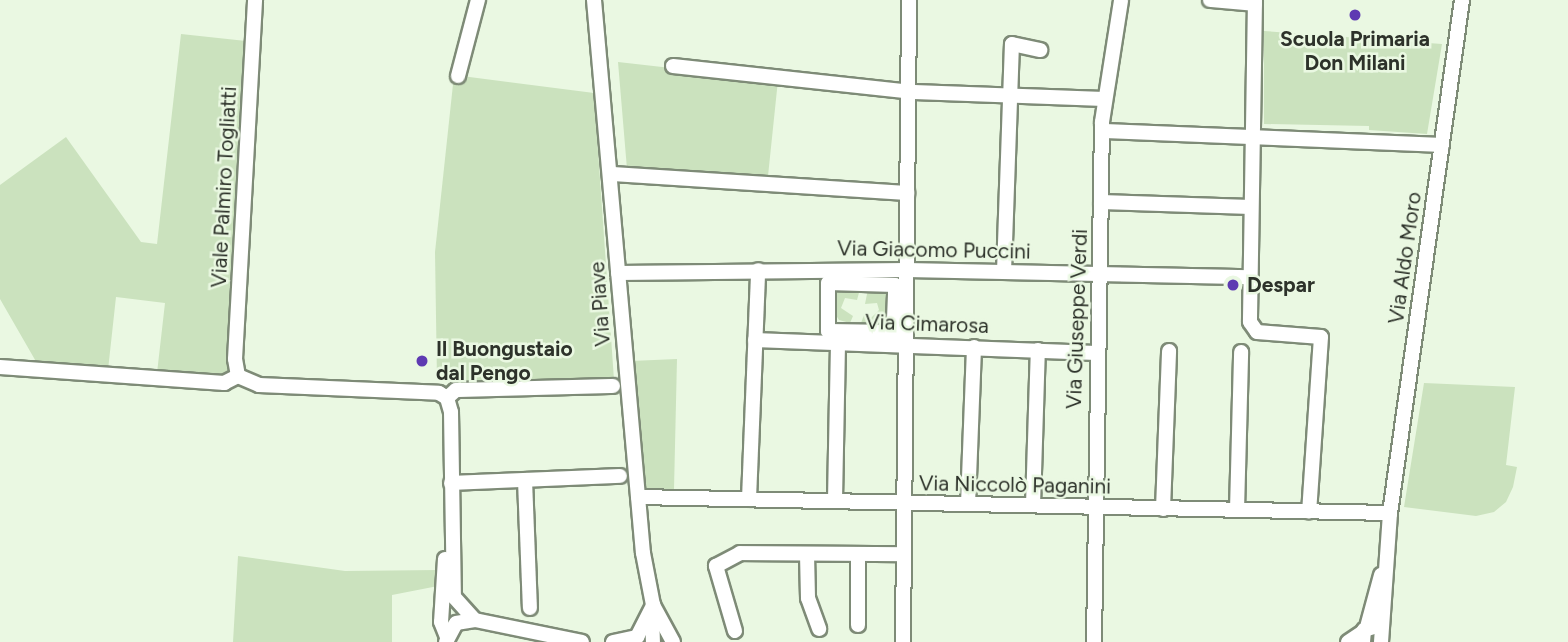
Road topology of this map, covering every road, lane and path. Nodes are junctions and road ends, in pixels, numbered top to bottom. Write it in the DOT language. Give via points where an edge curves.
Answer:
graph roads {
  1 [pos="255,0"];
  2 [pos="478,0"];
  3 [pos="594,0"];
  4 [pos="909,0"];
  5 [pos="1121,0"];
  6 [pos="1210,0"];
  7 [pos="1462,0"];
  8 [pos="1255,2"];
  9 [pos="1040,50"];
  10 [pos="673,66"];
  11 [pos="458,76"];
  12 [pos="906,91"];
  13 [pos="1009,94"];
  14 [pos="1104,99"];
  15 [pos="1105,131"];
  16 [pos="1254,137"];
  17 [pos="1442,145"];
  18 [pos="612,174"];
  19 [pos="907,193"];
  20 [pos="1101,202"];
  21 [pos="1251,207"];
  22 [pos="758,270"];
  23 [pos="907,270"];
  24 [pos="1004,272"];
  25 [pos="618,273"];
  26 [pos="1099,273"];
  27 [pos="1250,277"];
  28 [pos="831,338"];
  29 [pos="755,340"];
  30 [pos="898,340"];
  31 [pos="974,347"];
  32 [pos="1038,350"];
  33 [pos="1169,351"];
  34 [pos="1241,352"];
  35 [pos="1096,353"];
  36 [pos="0,367"];
  37 [pos="239,376"];
  38 [pos="613,386"];
  39 [pos="447,398"];
  40 [pos="620,476"];
  41 [pos="524,480"];
  42 [pos="451,483"];
  43 [pos="638,497"];
  44 [pos="749,499"];
  45 [pos="835,500"];
  46 [pos="902,504"];
  47 [pos="968,504"];
  48 [pos="1033,505"];
  49 [pos="1094,507"];
  50 [pos="1163,509"];
  51 [pos="1237,510"];
  52 [pos="1309,512"];
  53 [pos="1390,518"];
  54 [pos="450,526"];
  55 [pos="807,554"];
  56 [pos="858,554"];
  57 [pos="902,554"];
  58 [pos="441,592"];
  59 [pos="530,608"];
  60 [pos="652,609"];
  61 [pos="469,620"];
  62 [pos="858,625"];
  63 [pos="819,629"];
  64 [pos="735,631"];
  65 [pos="1364,634"];
  66 [pos="1382,638"];
  67 [pos="446,639"];
  68 [pos="582,642"];
  69 [pos="613,642"];
  70 [pos="653,642"];
  71 [pos="673,642"];
  72 [pos="903,642"];
  73 [pos="1094,642"];
  74 [pos="1348,642"];
  1 -- 37 [label="street, Viale Palmiro Togliatti" via="235,359"];
  2 -- 11 [label="street"];
  3 -- 18 [label="street, Via Piave"];
  4 -- 12 [label="street"];
  5 -- 14 [label="street, Via Giuseppe Verdi"];
  6 -- 8 [label="street"];
  7 -- 17 [label="street, Via Aldo Moro"];
  8 -- 16 [label="street"];
  9 -- 13 [label="street" via="1012,44"];
  10 -- 12 [label="street"];
  12 -- 13 [label="street"];
  12 -- 19 [label="street"];
  13 -- 14 [label="street"];
  13 -- 24 [label="street"];
  14 -- 15 [label="street, Via Giuseppe Verdi"];
  15 -- 16 [label="street"];
  15 -- 20 [label="street, Via Giuseppe Verdi"];
  16 -- 17 [label="street"];
  16 -- 21 [label="street"];
  17 -- 53 [label="street, Via Aldo Moro"];
  18 -- 19 [label="street"];
  18 -- 25 [label="street, Via Piave"];
  19 -- 23 [label="street"];
  20 -- 21 [label="street"];
  20 -- 26 [label="street, Via Giuseppe Verdi"];
  21 -- 27 [label="street"];
  22 -- 23 [label="street, Via Giacomo Puccini"];
  22 -- 25 [label="street, Via Giacomo Puccini"];
  22 -- 29 [label="street"];
  23 -- 24 [label="street, Via Giacomo Puccini"];
  23 -- 30 [label="street"];
  24 -- 26 [label="street, Via Giacomo Puccini"];
  25 -- 43 [label="street, Via Piave"];
  26 -- 27 [label="street, Via Giacomo Puccini"];
  26 -- 35 [label="street, Via Giuseppe Verdi"];
  27 -- 52 [label="street" via="1251,329 1321,337"];
  28 -- 29 [label="street, Via Cimarosa"];
  28 -- 30 [label="street, Via Cimarosa"];
  28 -- 30 [label="street" via="828,283 895,285"];
  28 -- 45 [label="street"];
  29 -- 44 [label="street"];
  30 -- 31 [label="street, Via Cimarosa"];
  30 -- 46 [label="street"];
  31 -- 32 [label="street, Via Cimarosa"];
  31 -- 47 [label="street"];
  32 -- 35 [label="street, Via Cimarosa"];
  32 -- 48 [label="street"];
  33 -- 50 [label="street"];
  34 -- 51 [label="street"];
  35 -- 49 [label="street, Via Giuseppe Verdi"];
  36 -- 37 [label="street" via="224,383"];
  37 -- 39 [label="street" via="259,385 439,393"];
  38 -- 39 [label="street" via="456,390"];
  39 -- 42 [label="street"];
  40 -- 41 [label="street"];
  41 -- 42 [label="street"];
  41 -- 59 [label="street"];
  42 -- 54 [label="street"];
  43 -- 44 [label="street, Via Niccolò Paganini"];
  43 -- 60 [label="street, Via Piave"];
  44 -- 45 [label="street, Via Niccolò Paganini"];
  45 -- 46 [label="street, Via Niccolò Paganini"];
  46 -- 47 [label="street, Via Niccolò Paganini"];
  46 -- 57 [label="street"];
  47 -- 48 [label="street, Via Niccolò Paganini"];
  48 -- 49 [label="street, Via Niccolò Paganini"];
  49 -- 50 [label="street, Via Niccolò Paganini"];
  49 -- 73 [label="street, Via Giuseppe Verdi"];
  50 -- 51 [label="street, Via Niccolò Paganini"];
  51 -- 52 [label="street, Via Niccolò Paganini"];
  52 -- 53 [label="street, Via Niccolò Paganini"];
  53 -- 65 [label="street, Via Aldo Moro"];
  53 -- 66 [label="street, Via Aldo Moro"];
  54 -- 58 [label="street"];
  54 -- 61 [label="street" via="454,597"];
  55 -- 56 [label="street"];
  55 -- 63 [label="street" via="808,598"];
  55 -- 64 [label="street" via="740,554 716,566"];
  56 -- 57 [label="street"];
  56 -- 62 [label="street"];
  57 -- 72 [label="street"];
  58 -- 61 [label="street"];
  58 -- 67 [label="street"];
  60 -- 69 [label="street" via="637,637"];
  60 -- 70 [label="street"];
  60 -- 71 [label="street, Via Piave"];
  61 -- 67 [label="street"];
  61 -- 68 [label="street"];
  65 -- 66 [label="street" via="1377,628"];
  65 -- 74 [label="street"];
}
